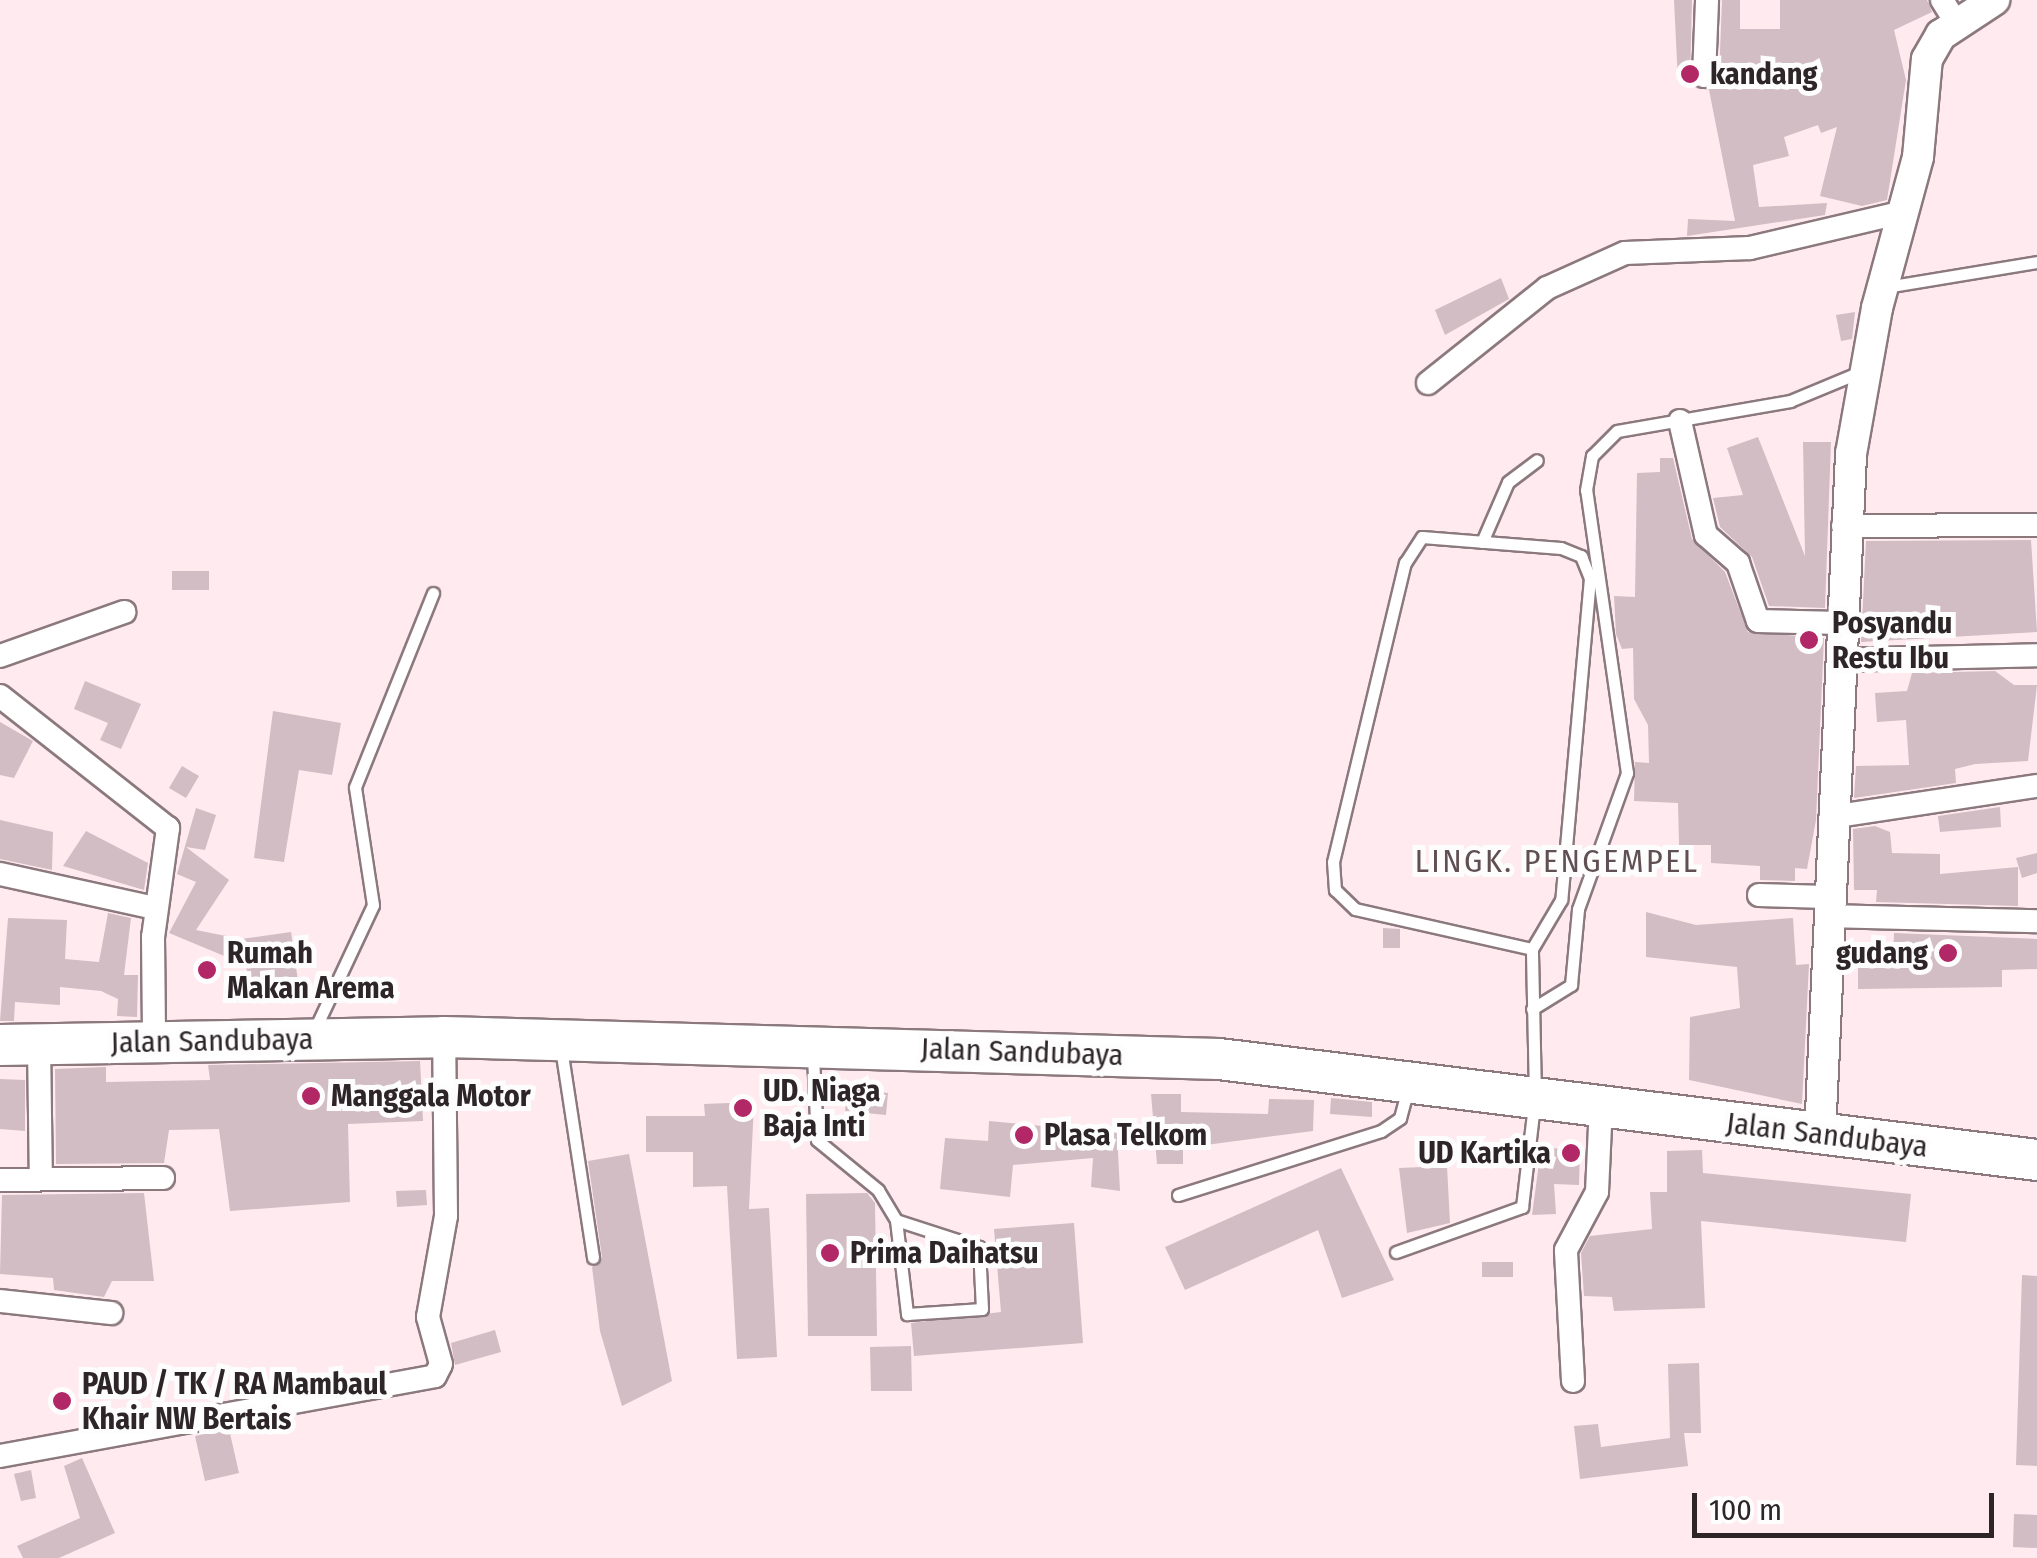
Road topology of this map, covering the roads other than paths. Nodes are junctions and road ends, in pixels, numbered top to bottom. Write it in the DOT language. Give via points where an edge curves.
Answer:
graph roads {
  1 [pos="1707,0"];
  2 [pos="1994,0"];
  3 [pos="1949,11"];
  4 [pos="1704,76"];
  5 [pos="1903,212"];
  6 [pos="2037,262"];
  7 [pos="1879,298"];
  8 [pos="1866,359"];
  9 [pos="1428,384"];
  10 [pos="1682,429"];
  11 [pos="1537,460"];
  12 [pos="2037,525"];
  13 [pos="1843,526"];
  14 [pos="1482,542"];
  15 [pos="433,593"];
  16 [pos="124,612"];
  17 [pos="1840,622"];
  18 [pos="2037,655"];
  19 [pos="0,656"];
  20 [pos="1838,660"];
  21 [pos="0,696"];
  22 [pos="2037,786"];
  23 [pos="1831,818"];
  24 [pos="0,874"];
  25 [pos="1759,894"];
  26 [pos="1826,906"];
  27 [pos="154,908"];
  28 [pos="2037,921"];
  29 [pos="1532,949"];
  30 [pos="1532,1014"];
  31 [pos="444,1037"];
  32 [pos="310,1039"];
  33 [pos="560,1039"];
  34 [pos="154,1042"];
  35 [pos="19,1044"];
  36 [pos="813,1047"];
  37 [pos="1410,1079"];
  38 [pos="1534,1080"];
  39 [pos="1602,1104"];
  40 [pos="1820,1135"];
  41 [pos="2037,1160"];
  42 [pos="162,1178"];
  43 [pos="41,1179"];
  44 [pos="0,1180"];
  45 [pos="1178,1195"];
  46 [pos="896,1220"];
  47 [pos="1396,1252"];
  48 [pos="593,1258"];
  49 [pos="0,1301"];
  50 [pos="112,1314"];
  51 [pos="1572,1380"];
  52 [pos="0,1456"];
  1 -- 4 [label="street"];
  2 -- 3 [label="street"];
  3 -- 5 [label="street" via="1927,59"];
  5 -- 7 [label="street"];
  5 -- 9 [label="street" via="1750,248 1625,253 1547,288"];
  6 -- 7 [label="lane"];
  7 -- 8 [label="street"];
  8 -- 10 [label="lane" via="1790,401"];
  8 -- 13 [label="street"];
  10 -- 17 [label="street" via="1707,537 1738,564 1758,620"];
  10 -- 30 [label="lane" via="1618,431 1587,469 1627,774 1578,909 1570,985"];
  11 -- 14 [label="lane" via="1508,482"];
  12 -- 13 [label="street"];
  13 -- 17 [label="street"];
  14 -- 29 [label="lane" via="1561,548 1581,556 1590,578 1561,900"];
  14 -- 29 [label="lane" via="1422,537 1410,547 1333,862 1335,890 1355,909"];
  15 -- 32 [label="lane" via="355,787 373,904"];
  16 -- 19 [label="street"];
  17 -- 20 [label="street"];
  18 -- 20 [label="street"];
  20 -- 23 [label="street"];
  21 -- 27 [label="street" via="160,820 168,855"];
  22 -- 23 [label="street"];
  23 -- 26 [label="street"];
  24 -- 27 [label="street"];
  25 -- 26 [label="street"];
  26 -- 28 [label="street"];
  26 -- 40 [label="street"];
  27 -- 34 [label="street"];
  29 -- 30 [label="lane"];
  30 -- 38 [label="lane"];
  31 -- 32 [label="highway, Jalan Sandubaya"];
  31 -- 33 [label="highway, Jalan Sandubaya"];
  31 -- 52 [label="street" via="446,1216 428,1317 441,1364 435,1376"];
  32 -- 34 [label="highway, Jalan Sandubaya"];
  33 -- 36 [label="highway, Jalan Sandubaya"];
  33 -- 48 [label="lane"];
  34 -- 35 [label="highway, Jalan Sandubaya"];
  35 -- 43 [label="street"];
  36 -- 37 [label="highway, Jalan Sandubaya" via="1220,1059"];
  36 -- 46 [label="lane" via="817,1140 878,1190"];
  37 -- 38 [label="highway, Jalan Sandubaya"];
  37 -- 45 [label="lane" via="1400,1118 1381,1130"];
  38 -- 39 [label="highway, Jalan Sandubaya"];
  38 -- 47 [label="lane" via="1522,1207"];
  39 -- 40 [label="highway, Jalan Sandubaya"];
  39 -- 51 [label="street" via="1597,1192 1566,1250"];
  40 -- 41 [label="highway, Jalan Sandubaya"];
  42 -- 43 [label="street"];
  43 -- 44 [label="street"];
  46 -- 46 [label="lane" via="907,1314 982,1310 978,1247"];
  49 -- 50 [label="street"];
}
